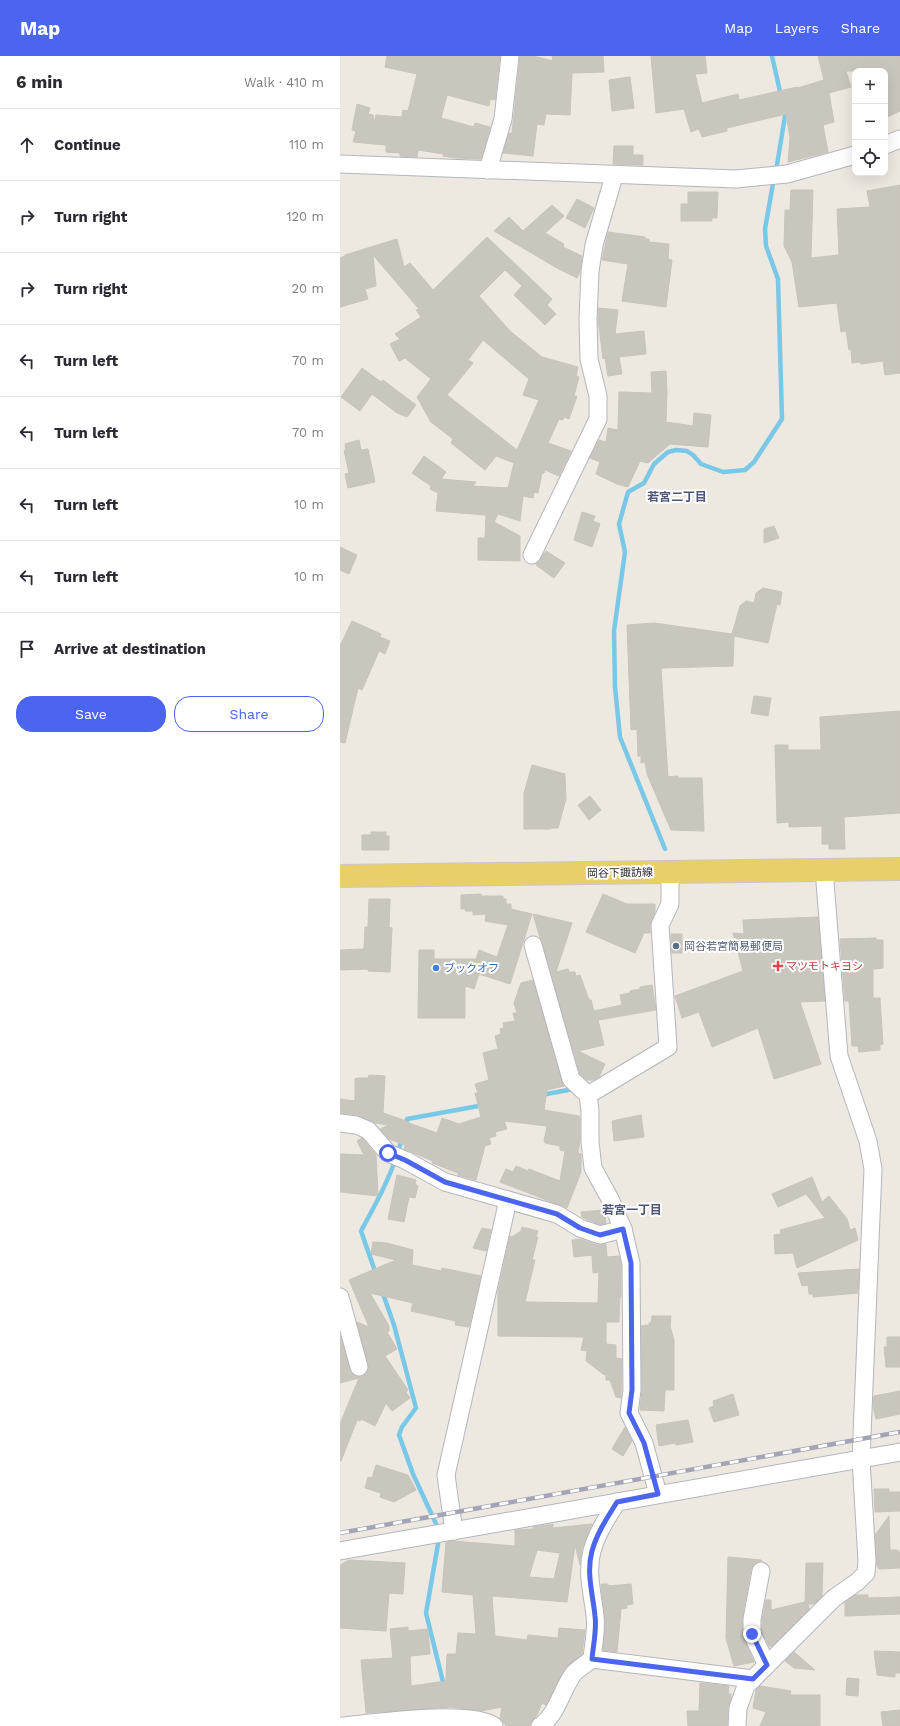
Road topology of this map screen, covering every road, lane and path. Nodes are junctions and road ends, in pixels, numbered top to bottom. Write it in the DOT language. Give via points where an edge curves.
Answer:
graph roads {
  1 [pos="510,56"];
  2 [pos="900,139"];
  3 [pos="888,144"];
  4 [pos="852,156"];
  5 [pos="340,164"];
  6 [pos="488,170"];
  7 [pos="614,176"];
  8 [pos="532,555"];
  9 [pos="900,869"];
  10 [pos="824,870"];
  11 [pos="670,872"];
  12 [pos="340,876"];
  13 [pos="534,945"];
  14 [pos="588,1095"];
  15 [pos="340,1123"];
  16 [pos="508,1200"];
  17 [pos="623,1229"];
  18 [pos="340,1297"];
  19 [pos="359,1367"];
  20 [pos="900,1452"];
  21 [pos="861,1459"];
  22 [pos="658,1494"];
  23 [pos="617,1502"];
  24 [pos="454,1531"];
  25 [pos="340,1551"];
  26 [pos="761,1571"];
  27 [pos="592,1659"];
  28 [pos="767,1665"];
  29 [pos="753,1679"];
  30 [pos="342,1726"];
  31 [pos="494,1726"];
  32 [pos="540,1726"];
  33 [pos="737,1726"];
  1 -- 6 [label="street" via="504,119"];
  2 -- 3 [label="street"];
  4 -- 7 [label="street" via="787,174 736,179"];
  5 -- 6 [label="street"];
  6 -- 7 [label="street"];
  7 -- 8 [label="street" via="594,245 590,271 589,359 598,396 598,419"];
  9 -- 10 [label="main road, 岡谷下諏訪線"];
  10 -- 11 [label="main road, 岡谷下諏訪線"];
  10 -- 21 [label="street" via="839,1056 868,1141 873,1169"];
  11 -- 12 [label="main road, 岡谷下諏訪線"];
  11 -- 14 [label="street" via="670,904 660,925 668,1047"];
  13 -- 14 [label="street" via="571,1079"];
  14 -- 17 [label="street" via="594,1168"];
  15 -- 16 [label="street" via="356,1124 368,1130 388,1153 445,1182"];
  16 -- 17 [label="street" via="557,1214 580,1228 600,1235"];
  16 -- 24 [label="street" via="446,1476"];
  17 -- 22 [label="street" via="631,1263 632,1390 629,1413 644,1443"];
  18 -- 19 [label="street"];
  20 -- 21 [label="street"];
  21 -- 22 [label="street"];
  21 -- 28 [label="street" via="866,1572 857,1582 834,1598"];
  22 -- 23 [label="street"];
  23 -- 24 [label="street"];
  23 -- 27 [label="street" via="598,1534 591,1552 590,1590 596,1617"];
  24 -- 25 [label="street"];
  26 -- 28 [label="street" via="752,1619 752,1634"];
  27 -- 29 [label="street"];
  27 -- 32 [label="street" via="574,1673 553,1712"];
  28 -- 29 [label="street"];
  29 -- 33 [label="street" via="746,1686 738,1708"];
  30 -- 31 [label="street" via="451,1717 478,1719"];
}
